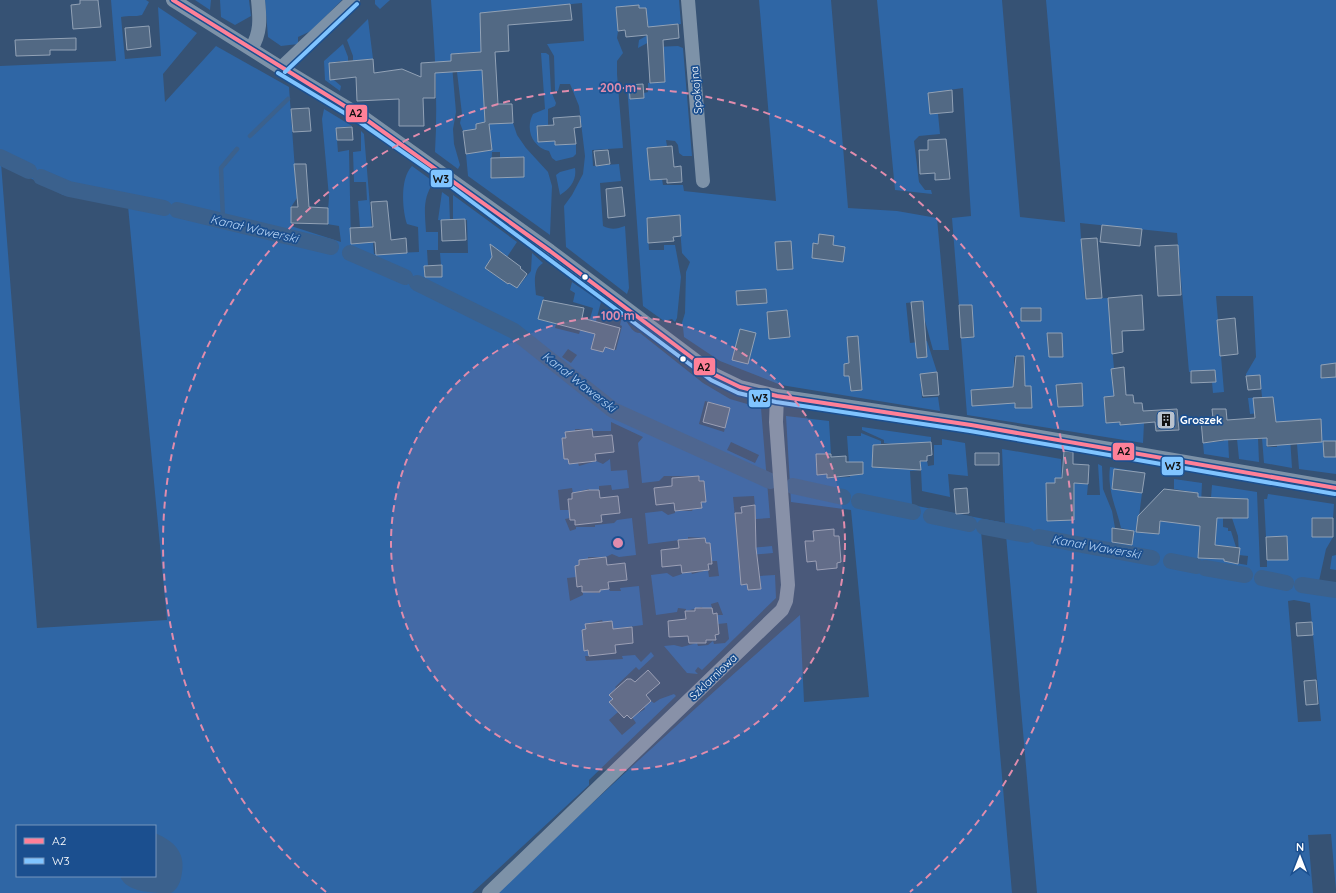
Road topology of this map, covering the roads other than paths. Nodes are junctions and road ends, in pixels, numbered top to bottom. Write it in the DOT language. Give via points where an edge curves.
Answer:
graph roads {
  1 [pos="173,0"];
  2 [pos="258,0"];
  3 [pos="354,0"];
  4 [pos="688,0"];
  5 [pos="251,50"];
  6 [pos="281,68"];
  7 [pos="703,181"];
  8 [pos="777,396"];
  9 [pos="1336,488"];
  10 [pos="489,893"];
  1 -- 5 [label="street"];
  2 -- 5 [label="street" via="260,23 257,40"];
  3 -- 6 [label="street"];
  4 -- 7 [label="street, Spokojna"];
  5 -- 6 [label="street"];
  6 -- 8 [label="street" via="364,118 443,173 715,375 740,387"];
  8 -- 9 [label="street" via="971,425"];
  8 -- 10 [label="street, Szklarniowa" via="776,422 788,585 782,610"];
}
